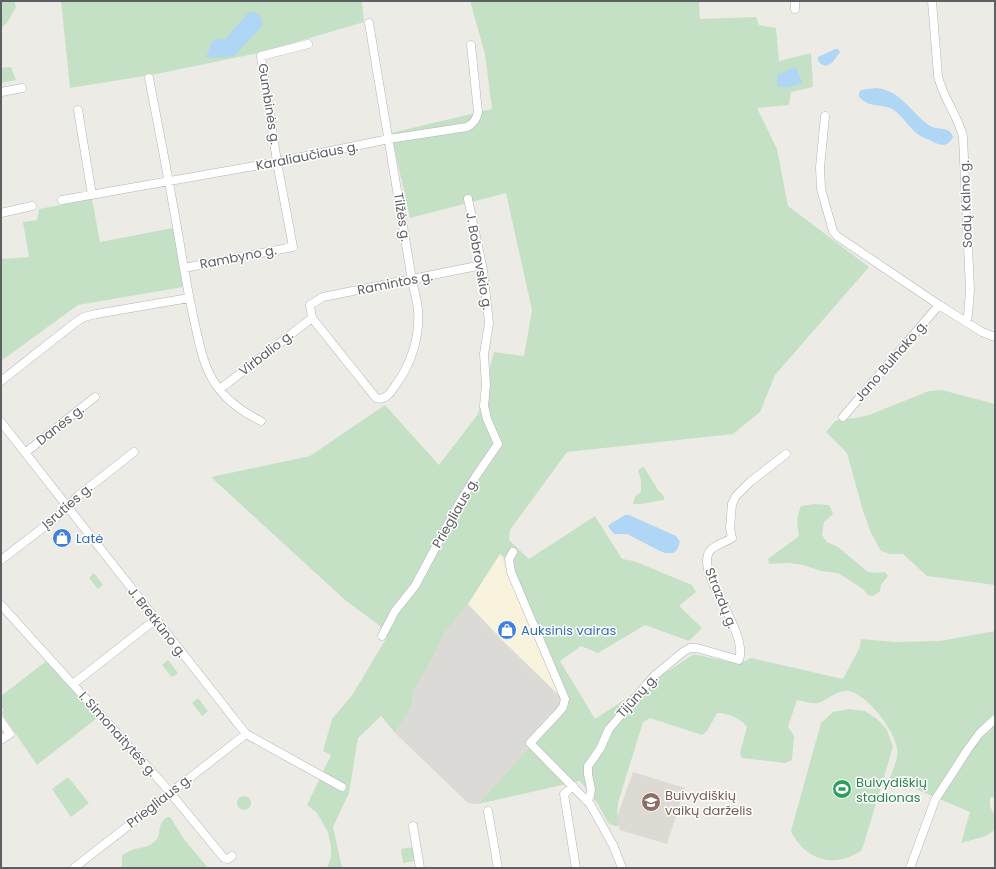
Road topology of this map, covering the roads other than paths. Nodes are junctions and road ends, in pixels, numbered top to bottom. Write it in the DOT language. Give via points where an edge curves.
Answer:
graph roads {
  1 [pos="932,1"];
  2 [pos="369,23"];
  3 [pos="308,44"];
  4 [pos="471,46"];
  5 [pos="149,78"];
  6 [pos="22,88"];
  7 [pos="1,92"];
  8 [pos="78,110"];
  9 [pos="825,116"];
  10 [pos="389,139"];
  11 [pos="277,162"];
  12 [pos="169,182"];
  13 [pos="92,195"];
  14 [pos="62,200"];
  15 [pos="468,200"];
  16 [pos="32,206"];
  17 [pos="1,212"];
  18 [pos="293,247"];
  19 [pos="482,265"];
  20 [pos="184,268"];
  21 [pos="412,280"];
  22 [pos="189,298"];
  23 [pos="939,305"];
  24 [pos="312,318"];
  25 [pos="966,322"];
  26 [pos="995,336"];
  27 [pos="1,381"];
  28 [pos="486,385"];
  29 [pos="220,389"];
  30 [pos="95,397"];
  31 [pos="843,417"];
  32 [pos="1,422"];
  33 [pos="261,422"];
  34 [pos="134,452"];
  35 [pos="25,453"];
  36 [pos="786,454"];
  37 [pos="67,507"];
  38 [pos="513,552"];
  39 [pos="1,560"];
  40 [pos="1,605"];
  41 [pos="155,620"];
  42 [pos="382,636"];
  43 [pos="738,660"];
  44 [pos="73,684"];
  45 [pos="995,719"];
  46 [pos="1,721"];
  47 [pos="246,734"];
  48 [pos="1,740"];
  49 [pos="573,786"];
  50 [pos="342,787"];
  51 [pos="170,792"];
  52 [pos="587,801"];
  53 [pos="488,811"];
  54 [pos="413,826"];
  55 [pos="232,856"];
  56 [pos="74,868"];
  57 [pos="420,868"];
  58 [pos="498,868"];
  59 [pos="576,868"];
  60 [pos="622,868"];
  61 [pos="910,868"];
  1 -- 25 [label="street, Sodų Kalno g." via="940,86 960,125 963,137 970,290"];
  2 -- 10 [label="street, Tilžės g."];
  3 -- 11 [label="street, Gumbinės g." via="261,56"];
  4 -- 10 [label="street, Karaliaučiaus g." via="478,112 473,124"];
  5 -- 12 [label="street"];
  6 -- 7 [label="street"];
  8 -- 13 [label="street"];
  9 -- 23 [label="street" via="820,167 821,189 833,231 844,242"];
  10 -- 11 [label="street, Karaliaučiaus g."];
  10 -- 21 [label="street, Tilžės g."];
  11 -- 12 [label="street, Karaliaučiaus g."];
  11 -- 18 [label="street, Gumbinės g."];
  12 -- 13 [label="street, Karaliaučiaus g."];
  12 -- 20 [label="street"];
  13 -- 14 [label="street, Karaliaučiaus g."];
  15 -- 19 [label="street, J. Bobrovskio g."];
  16 -- 17 [label="street"];
  18 -- 20 [label="street, Rambyno g."];
  19 -- 21 [label="street, Ramintos g."];
  19 -- 28 [label="street, J. Bobrovskio g." via="489,323 484,354"];
  20 -- 22 [label="street"];
  21 -- 24 [label="street, Ramintos g." via="323,297 310,305"];
  21 -- 24 [label="street, Tilžės g." via="418,310 418,333 405,372 392,392 383,399 376,398"];
  22 -- 27 [label="street" via="84,317"];
  22 -- 29 [label="street" via="206,365"];
  23 -- 25 [label="street"];
  23 -- 31 [label="street, Jano Bulhako g."];
  24 -- 29 [label="street, Virbalio g."];
  25 -- 26 [label="street" via="982,332"];
  28 -- 42 [label="street, Priegliaus g." via="484,406 487,420 498,444 460,502 415,586 395,611"];
  29 -- 33 [label="street" via="239,408"];
  30 -- 35 [label="street, Danės g."];
  32 -- 35 [label="street, J. Bretkūno g."];
  34 -- 37 [label="street, Įsruties g." via="78,495"];
  35 -- 37 [label="street, J. Bretkūno g."];
  36 -- 43 [label="street, Strazdų g." via="736,496 732,504 732,538 708,554 712,581 738,641 741,653"];
  37 -- 39 [label="street, Įsruties g."];
  37 -- 41 [label="street, J. Bretkūno g."];
  38 -- 49 [label="street" via="509,559 511,572 565,699 563,707 530,744"];
  40 -- 44 [label="street, I. Simonaitytės g."];
  41 -- 44 [label="street"];
  41 -- 47 [label="street, J. Bretkūno g."];
  43 -- 52 [label="street, Tijūnų g." via="700,648 690,648 654,676 609,729 600,749 588,766 591,788"];
  44 -- 51 [label="street, I. Simonaitytės g."];
  45 -- 61 [label="street" via="979,734 935,800"];
  46 -- 48 [label="street" via="10,734"];
  47 -- 50 [label="street, J. Bretkūno g."];
  47 -- 51 [label="street, Priegliaus g."];
  49 -- 52 [label="street"];
  49 -- 59 [label="street" via="564,794"];
  51 -- 55 [label="street, I. Simonaitytės g." via="224,858 228,860"];
  51 -- 56 [label="street, Priegliaus g."];
  52 -- 60 [label="street" via="613,845"];
  53 -- 58 [label="street"];
  54 -- 57 [label="street"];
}
